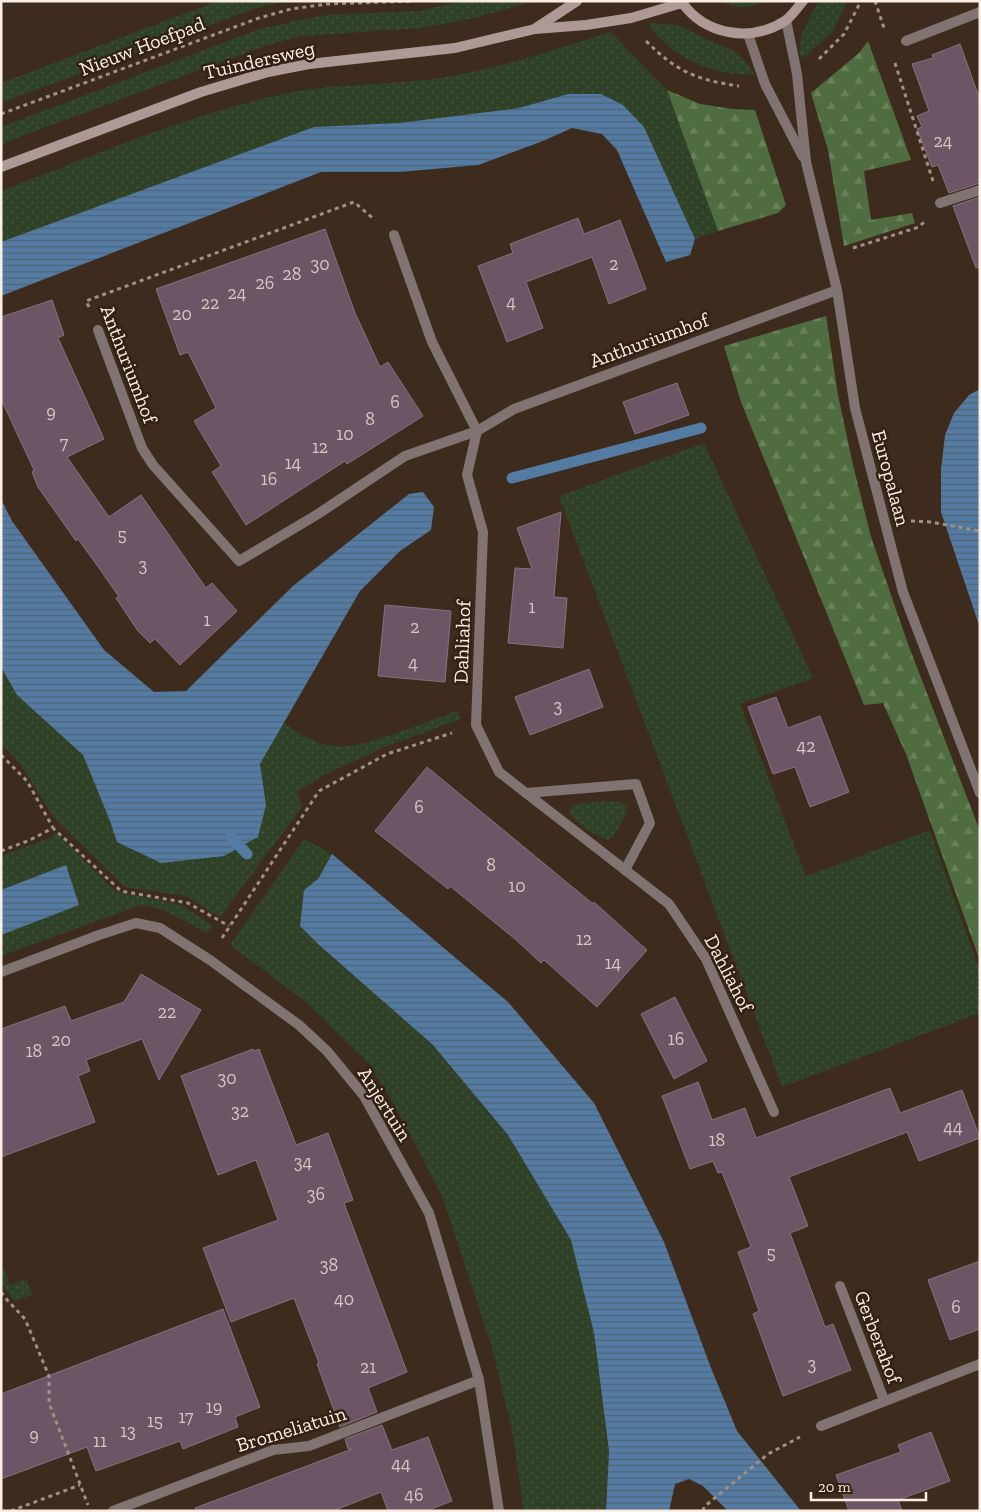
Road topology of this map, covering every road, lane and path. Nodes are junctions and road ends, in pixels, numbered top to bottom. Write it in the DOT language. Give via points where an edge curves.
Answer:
graph roads {
  1 [pos="414,1"];
  2 [pos="577,1"];
  3 [pos="803,1"];
  4 [pos="861,1"];
  5 [pos="875,1"];
  6 [pos="682,2"];
  7 [pos="980,12"];
  8 [pos="631,18"];
  9 [pos="786,20"];
  10 [pos="535,28"];
  11 [pos="884,29"];
  12 [pos="748,34"];
  13 [pos="906,41"];
  14 [pos="893,56"];
  15 [pos="797,74"];
  16 [pos="765,84"];
  17 [pos="1,114"];
  18 [pos="806,162"];
  19 [pos="1,167"];
  20 [pos="980,190"];
  21 [pos="940,203"];
  22 [pos="394,235"];
  23 [pos="829,256"];
  24 [pos="837,290"];
  25 [pos="98,330"];
  26 [pos="477,431"];
  27 [pos="931,522"];
  28 [pos="980,531"];
  29 [pos="476,724"];
  30 [pos="1,755"];
  31 [pos="526,793"];
  32 [pos="980,793"];
  33 [pos="53,828"];
  34 [pos="1,851"];
  35 [pos="625,870"];
  36 [pos="229,926"];
  37 [pos="210,960"];
  38 [pos="1,972"];
  39 [pos="774,1112"];
  40 [pos="840,1286"];
  41 [pos="1,1292"];
  42 [pos="980,1364"];
  43 [pos="479,1380"];
  44 [pos="884,1400"];
  45 [pos="821,1426"];
  46 [pos="80,1485"];
  47 [pos="703,1509"];
  48 [pos="11,1511"];
  49 [pos="90,1511"];
  50 [pos="113,1511"];
  51 [pos="499,1511"];
  1 -- 17 [label="path, Nieuw Hoefpad" via="327,4 291,9 250,21"];
  2 -- 10 [label="main road, Tuindersweg"];
  3 -- 9 [label="main road"];
  4 -- 15 [label="path" via="844,34 823,56"];
  5 -- 11 [label="path"];
  6 -- 8 [label="main road, Tuindersweg"];
  6 -- 12 [label="main road" via="695,17 711,27 729,33"];
  7 -- 13 [label="street"];
  8 -- 10 [label="main road, Tuindersweg"];
  8 -- 16 [label="path" via="646,41 664,59 687,73 712,82 739,86"];
  9 -- 12 [label="main road" via="768,30"];
  9 -- 15 [label="street, Europalaan"];
  10 -- 19 [label="main road, Tuindersweg" via="455,48 309,64 268,72 201,92"];
  12 -- 16 [label="street, Europalaan"];
  14 -- 21 [label="path"];
  15 -- 18 [label="street, Europalaan"];
  16 -- 18 [label="street, Europalaan"];
  18 -- 23 [label="street, Europalaan"];
  20 -- 21 [label="street"];
  21 -- 23 [label="path" via="919,227"];
  22 -- 25 [label="path, Anthuriumhof" via="354,202 86,301"];
  22 -- 26 [label="street" via="432,342"];
  23 -- 24 [label="street, Europalaan"];
  24 -- 26 [label="street, Anthuriumhof" via="514,409"];
  24 -- 32 [label="street, Europalaan" via="854,408 903,592"];
  25 -- 26 [label="street, Anthuriumhof" via="146,454 239,561 318,514 405,456"];
  26 -- 29 [label="street, Dahliahof" via="467,475 483,532"];
  27 -- 28 [label="path"];
  29 -- 31 [label="street, Dahliahof" via="499,772"];
  29 -- 36 [label="path" via="387,754 319,791"];
  30 -- 33 [label="path" via="27,781"];
  31 -- 35 [label="street, Dahliahof"];
  31 -- 35 [label="street" via="636,784 650,823"];
  33 -- 34 [label="path"];
  33 -- 36 [label="path" via="120,891 188,903"];
  35 -- 39 [label="street, Dahliahof" via="670,904 706,959"];
  36 -- 37 [label="path"];
  37 -- 38 [label="street, Anjertuin" via="160,928 136,923"];
  37 -- 43 [label="street, Anjertuin" via="299,1025 327,1051 364,1096 429,1213"];
  40 -- 44 [label="street, Gerberahof"];
  41 -- 46 [label="path" via="25,1319 49,1376 49,1403"];
  42 -- 44 [label="street, Gerberahof"];
  43 -- 50 [label="street, Bromeliatuin" via="309,1446 273,1450"];
  43 -- 51 [label="street, Anjertuin"];
  44 -- 45 [label="street, Gerberahof"];
  45 -- 47 [label="path" via="768,1454"];
  46 -- 48 [label="path"];
  46 -- 49 [label="path"];
}
